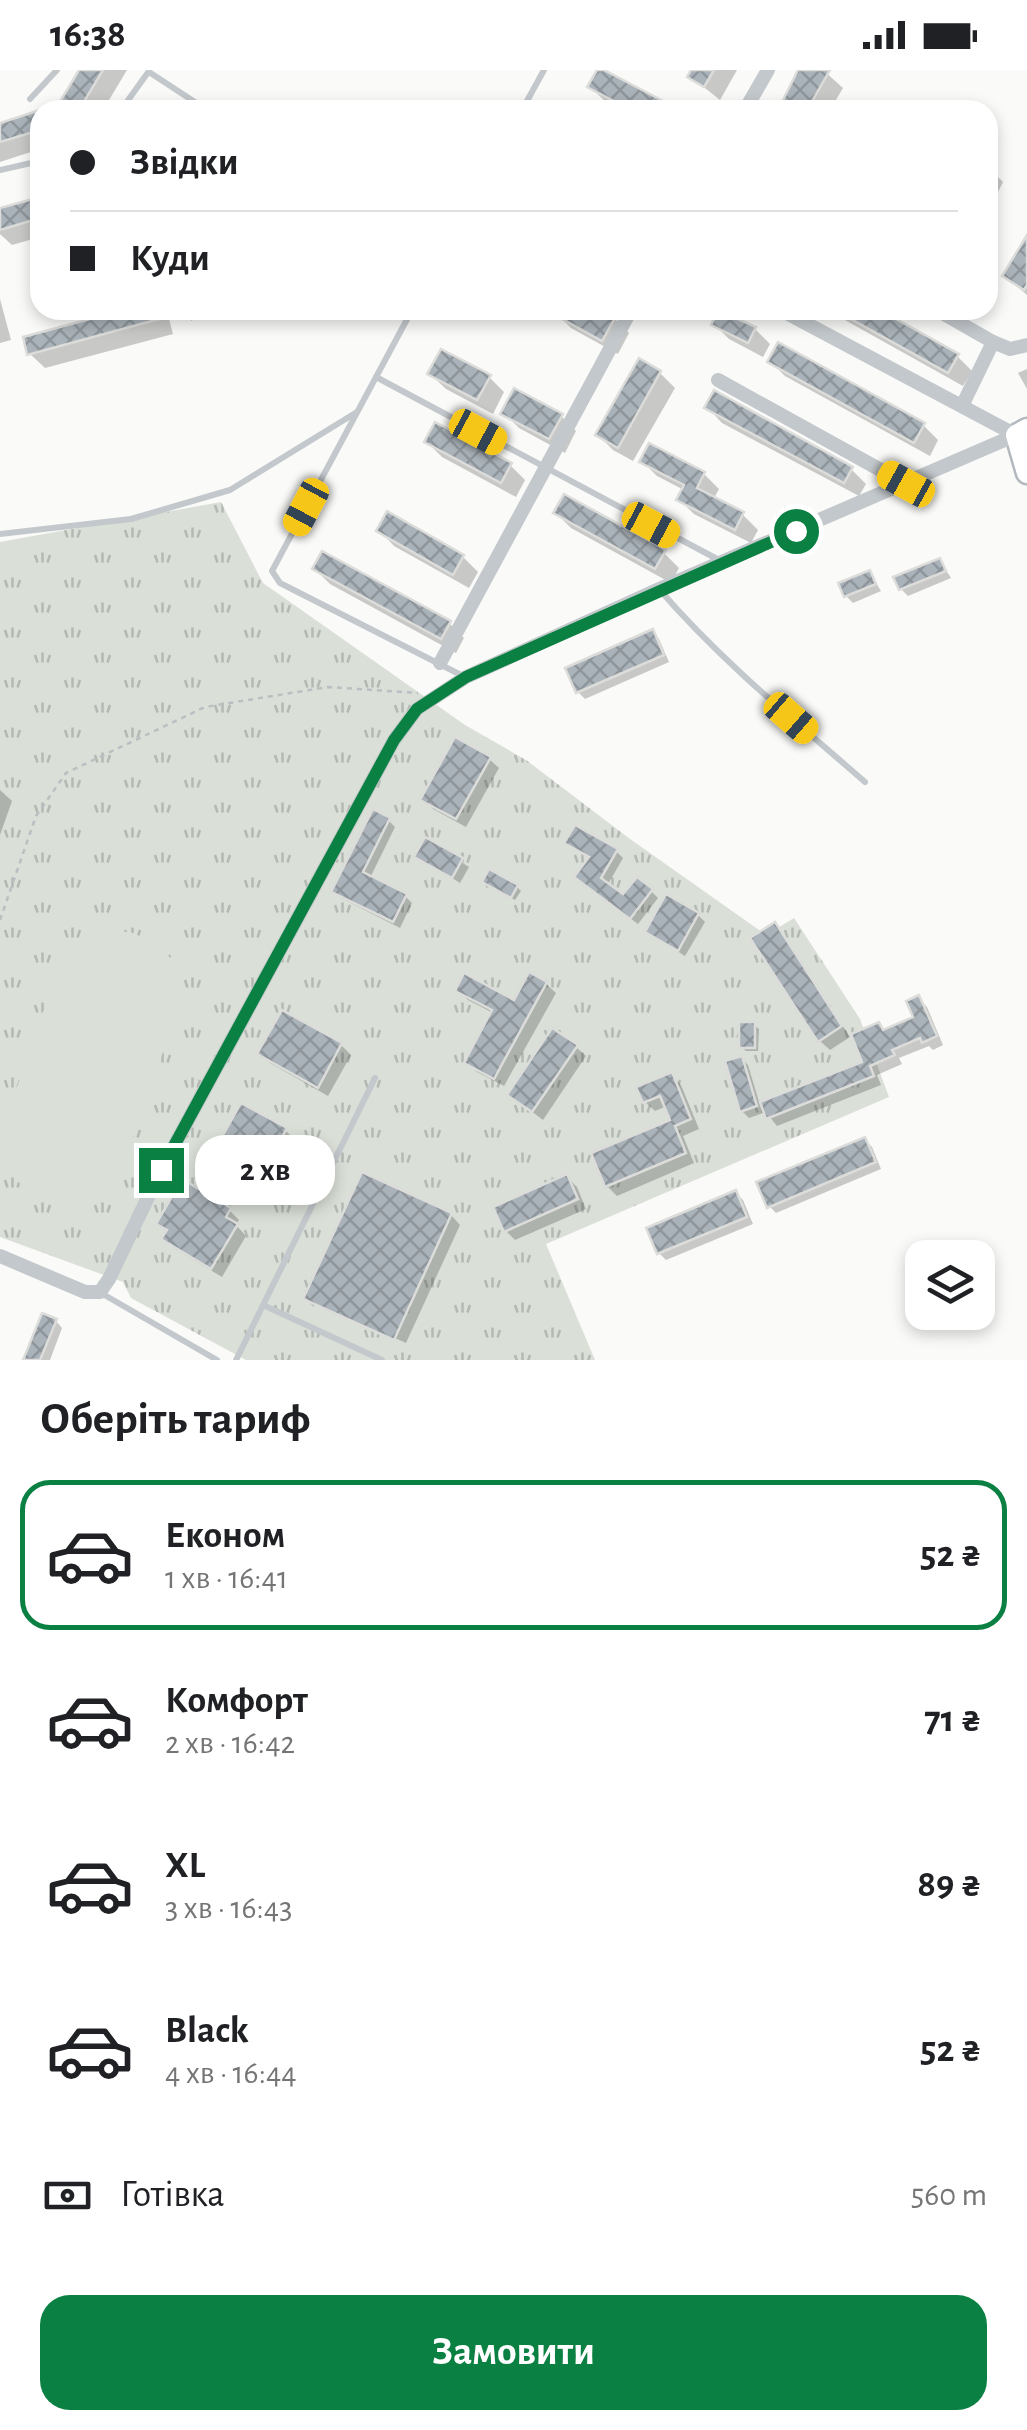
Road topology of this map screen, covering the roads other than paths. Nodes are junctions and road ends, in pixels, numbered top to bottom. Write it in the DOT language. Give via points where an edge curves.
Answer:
graph roads {
  1 [pos="58,70"];
  2 [pos="544,70"];
  3 [pos="768,70"];
  4 [pos="149,71"];
  5 [pos="30,100"];
  6 [pos="128,100"];
  7 [pos="193,100"];
  8 [pos="528,100"];
  9 [pos="751,100"];
  10 [pos="30,162"];
  11 [pos="0,170"];
  12 [pos="407,320"];
  13 [pos="626,320"];
  14 [pos="800,320"];
  15 [pos="954,320"];
  16 [pos="994,342"];
  17 [pos="1027,344"];
  18 [pos="376,377"];
  19 [pos="718,380"];
  20 [pos="962,406"];
  21 [pos="358,411"];
  22 [pos="1022,432"];
  23 [pos="545,469"];
  24 [pos="1027,473"];
  25 [pos="906,484"];
  26 [pos="0,534"];
  27 [pos="722,562"];
  28 [pos="659,589"];
  29 [pos="440,664"];
  30 [pos="466,677"];
  31 [pos="865,782"];
  32 [pos="375,1078"];
  33 [pos="0,1256"];
  34 [pos="100,1292"];
  35 [pos="263,1305"];
  36 [pos="216,1360"];
  37 [pos="236,1360"];
  38 [pos="382,1360"];
  1 -- 5 [label="lane"];
  2 -- 8 [label="lane"];
  3 -- 9 [label="street"];
  4 -- 6 [label="lane"];
  4 -- 7 [label="lane"];
  10 -- 11 [label="lane"];
  12 -- 18 [label="lane"];
  13 -- 23 [label="street"];
  14 -- 20 [label="street"];
  15 -- 16 [label="street"];
  16 -- 17 [label="street" via="1010,348"];
  16 -- 20 [label="street"];
  18 -- 21 [label="lane"];
  18 -- 23 [label="lane"];
  19 -- 25 [label="street"];
  20 -- 22 [label="street"];
  21 -- 26 [label="lane" via="230,490 131,519"];
  21 -- 29 [label="lane" via="274,578"];
  22 -- 24 [label="main road"];
  22 -- 25 [label="street"];
  23 -- 27 [label="lane"];
  23 -- 29 [label="street"];
  25 -- 27 [label="street"];
  27 -- 28 [label="street"];
  28 -- 30 [label="street"];
  28 -- 31 [label="lane" via="729,663"];
  29 -- 30 [label="lane"];
  30 -- 34 [label="street" via="417,709 394,740"];
  32 -- 35 [label="lane"];
  33 -- 34 [label="street" via="85,1292"];
  34 -- 36 [label="lane"];
  35 -- 37 [label="lane"];
  35 -- 38 [label="lane"];
}
